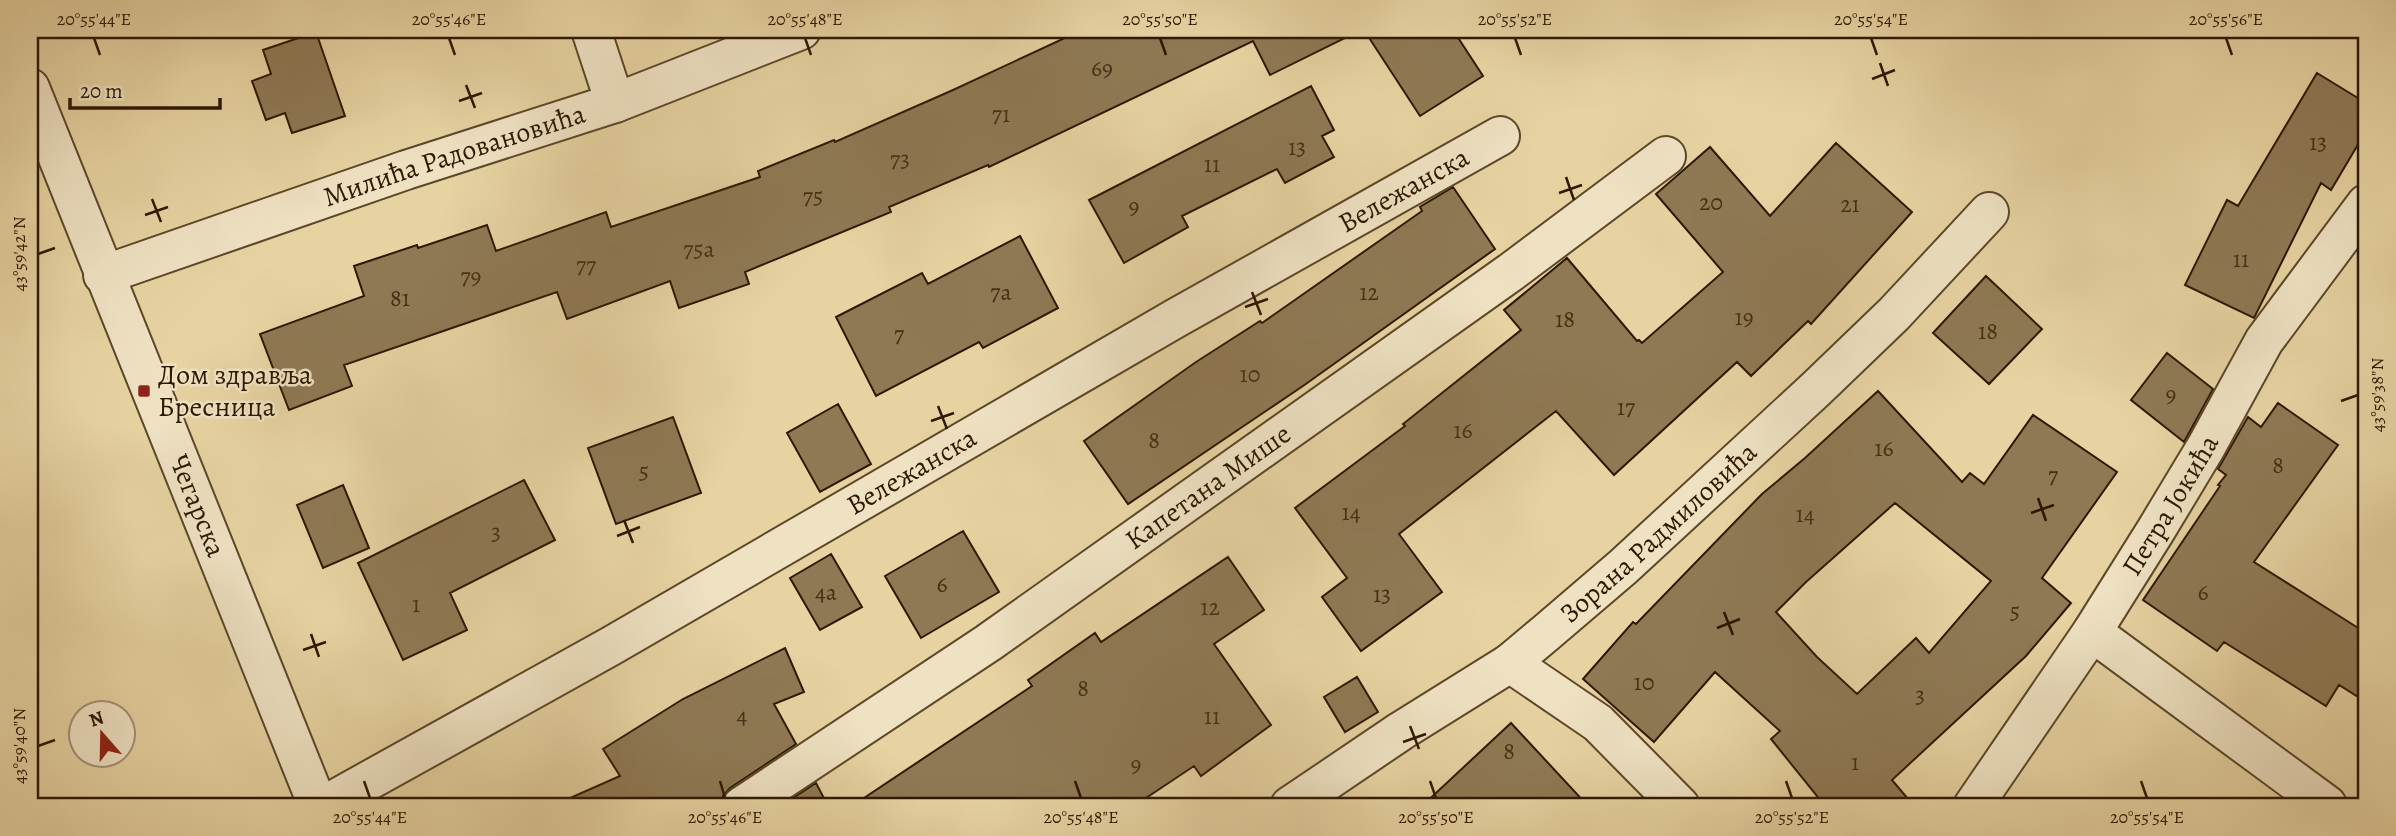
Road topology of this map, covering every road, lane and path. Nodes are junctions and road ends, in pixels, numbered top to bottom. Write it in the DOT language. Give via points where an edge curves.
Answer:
graph roads {
  1 [pos="591,30"];
  2 [pos="801,30"];
  3 [pos="30,88"];
  4 [pos="615,103"];
  5 [pos="1500,136"];
  6 [pos="1666,156"];
  7 [pos="2366,204"];
  8 [pos="1989,212"];
  9 [pos="103,275"];
  10 [pos="2092,632"];
  11 [pos="1510,663"];
  12 [pos="2327,805"];
  13 [pos="320,806"];
  14 [pos="742,806"];
  15 [pos="1290,806"];
  16 [pos="1680,806"];
  17 [pos="1973,806"];
  1 -- 4 [label="street"];
  2 -- 4 [label="street, Милића Радовановића"];
  3 -- 9 [label="street, Чегарска"];
  4 -- 9 [label="street, Милића Радовановића"];
  5 -- 13 [label="street, Вележанска" via="622,640"];
  6 -- 14 [label="street, Капетана Мише" via="1501,279 988,643"];
  7 -- 10 [label="street, Петра Јокића" via="2264,341 2206,447"];
  8 -- 11 [label="street, Зорана Радмиловића" via="1816,389 1623,567"];
  9 -- 13 [label="street, Чегарска"];
  10 -- 12 [label="street"];
  10 -- 17 [label="street, Петра Јокића"];
  11 -- 15 [label="street, Зорана Радмиловића"];
  11 -- 16 [label="street" via="1598,723"];
}
